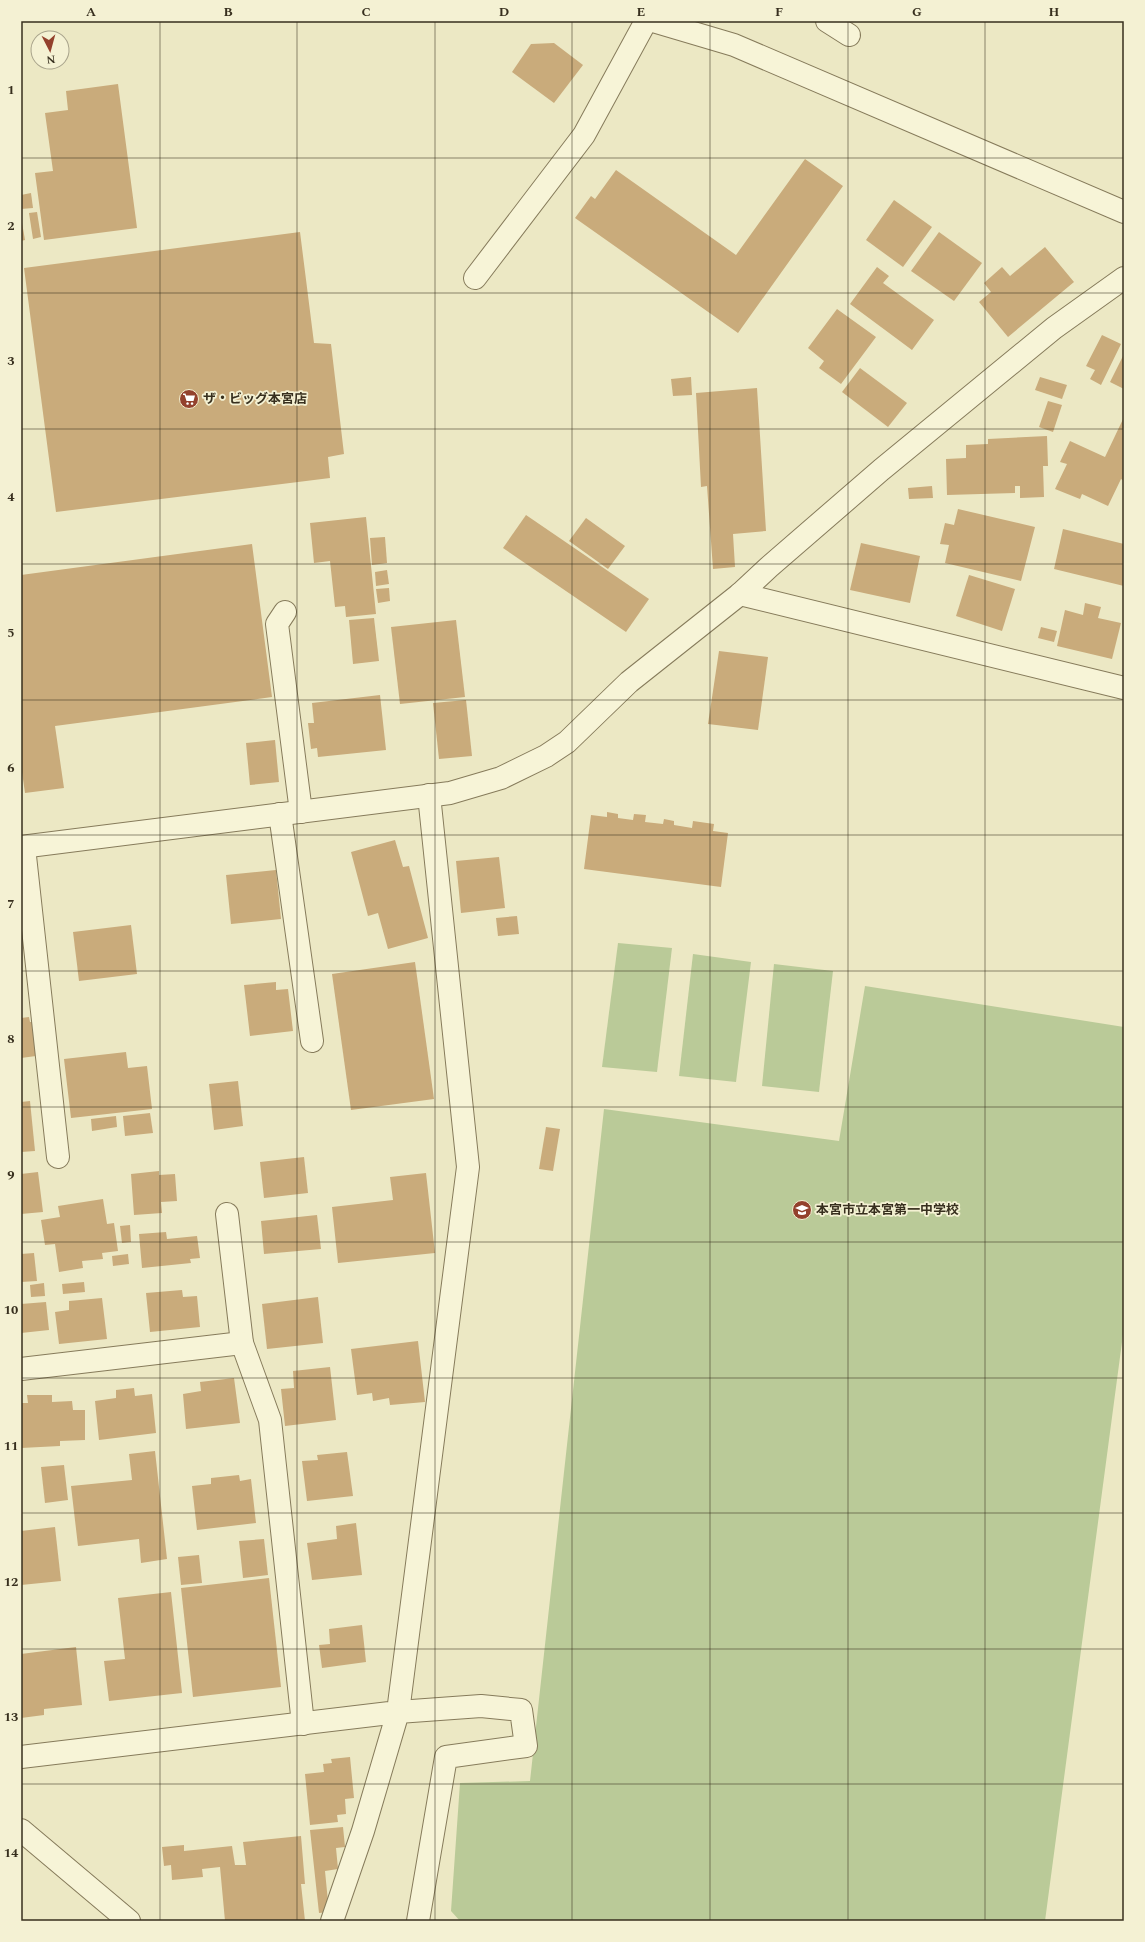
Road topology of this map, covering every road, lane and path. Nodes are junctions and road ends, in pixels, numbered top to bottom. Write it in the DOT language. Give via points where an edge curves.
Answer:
graph roads {
  1 [pos="646,21"];
  2 [pos="653,21"];
  3 [pos="828,21"];
  4 [pos="849,35"];
  5 [pos="1124,212"];
  6 [pos="475,278"];
  7 [pos="1124,278"];
  8 [pos="740,594"];
  9 [pos="285,612"];
  10 [pos="1124,688"];
  11 [pos="429,795"];
  12 [pos="291,813"];
  13 [pos="22,847"];
  14 [pos="312,1041"];
  15 [pos="58,1157"];
  16 [pos="227,1214"];
  17 [pos="242,1343"];
  18 [pos="21,1369"];
  19 [pos="398,1712"];
  20 [pos="304,1724"];
  21 [pos="21,1758"];
  22 [pos="21,1830"];
  23 [pos="129,1921"];
  24 [pos="332,1921"];
  25 [pos="418,1921"];
  1 -- 6 [label="street" via="584,135"];
  2 -- 5 [label="street" via="734,45"];
  3 -- 4 [label="street"];
  7 -- 8 [label="street" via="1054,328 881,470"];
  8 -- 10 [label="street"];
  8 -- 11 [label="street" via="629,682 562,746 501,778 450,793"];
  9 -- 12 [label="street" via="276,624"];
  11 -- 12 [label="street"];
  11 -- 19 [label="street" via="468,1167"];
  12 -- 13 [label="street"];
  12 -- 14 [label="street"];
  13 -- 15 [label="street"];
  16 -- 17 [label="street"];
  17 -- 18 [label="street"];
  17 -- 20 [label="street" via="270,1420"];
  19 -- 20 [label="street"];
  19 -- 24 [label="street" via="364,1831"];
  19 -- 25 [label="street" via="480,1706 521,1710 526,1746 446,1757"];
  20 -- 21 [label="street"];
  22 -- 23 [label="street"];
}
